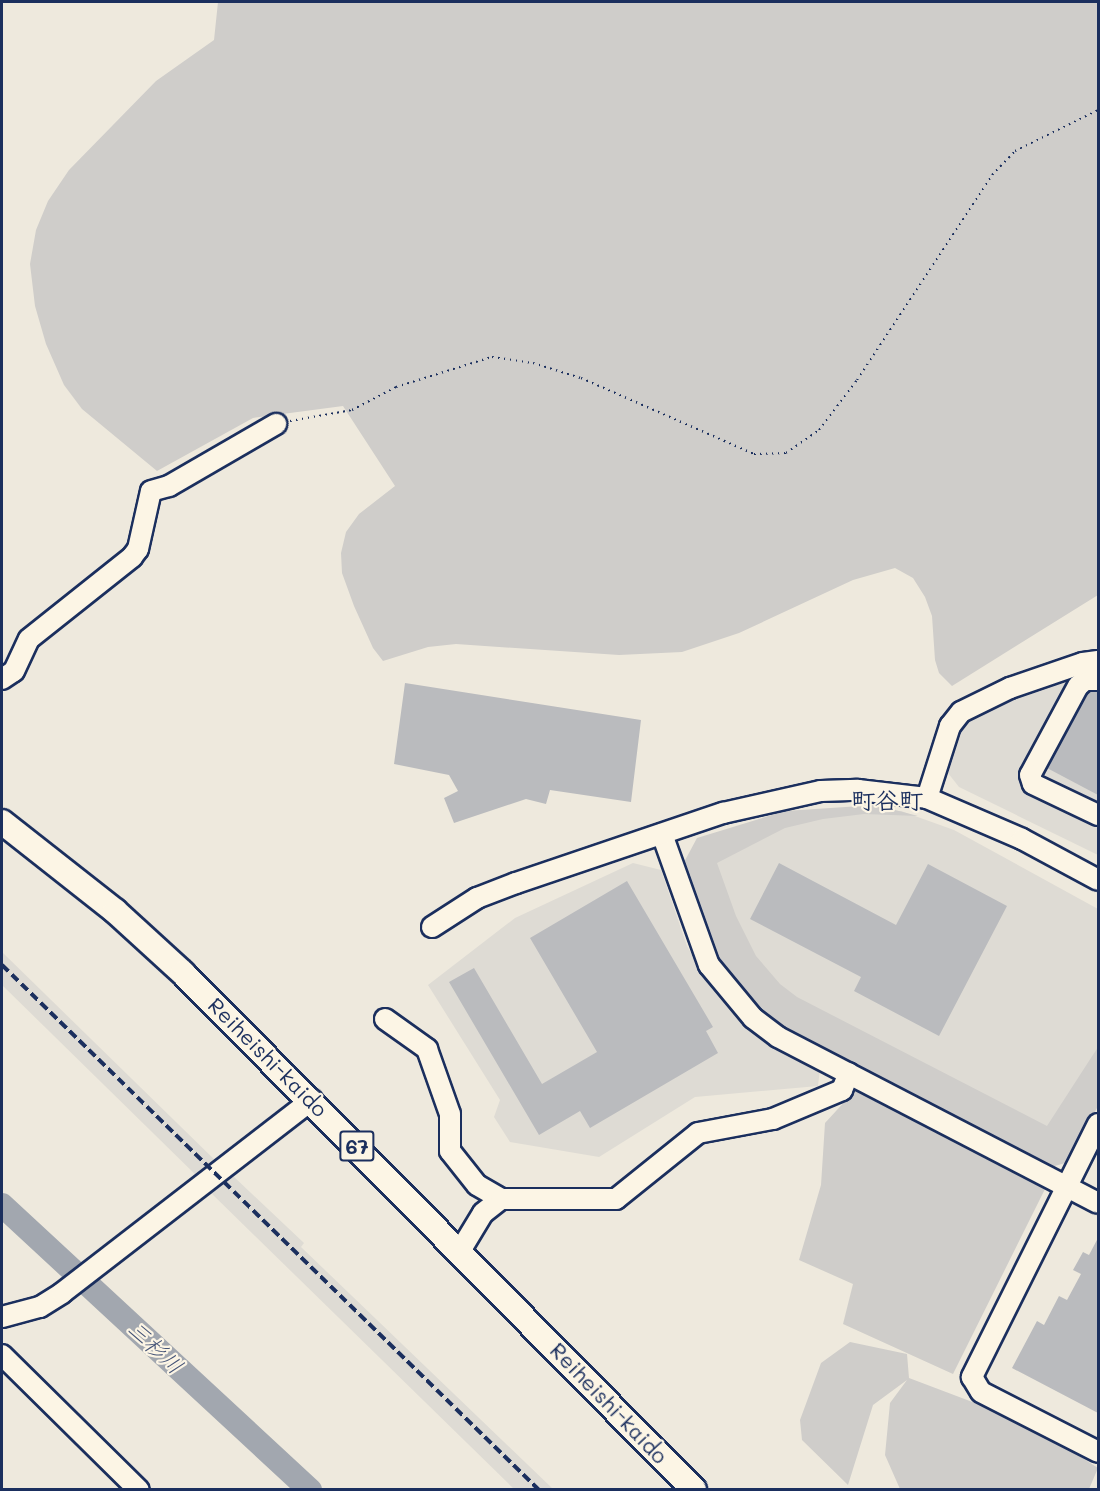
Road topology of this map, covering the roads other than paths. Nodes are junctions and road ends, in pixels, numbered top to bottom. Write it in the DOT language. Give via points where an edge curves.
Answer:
graph roads {
  1 [pos="276,424"];
  2 [pos="1098,661"];
  3 [pos="2,679"];
  4 [pos="1098,680"];
  5 [pos="927,798"];
  6 [pos="1098,815"];
  7 [pos="2,822"];
  8 [pos="662,834"];
  9 [pos="1098,879"];
  10 [pos="432,927"];
  11 [pos="385,1019"];
  12 [pos="849,1073"];
  13 [pos="312,1100"];
  14 [pos="1098,1124"];
  15 [pos="1066,1185"];
  16 [pos="501,1199"];
  17 [pos="1098,1203"];
  18 [pos="460,1251"];
  19 [pos="2,1317"];
  20 [pos="2,1355"];
  21 [pos="1098,1452"];
  22 [pos="139,1490"];
  23 [pos="694,1490"];
  1 -- 3 [label="street" via="169,486 151,491 138,549 132,557 29,639 14,671"];
  2 -- 5 [label="street" via="1010,688 961,712 950,726"];
  4 -- 6 [label="street" via="1085,680 1078,686 1030,775 1030,782"];
  5 -- 8 [label="street" via="858,790 821,791 723,813"];
  5 -- 9 [label="street" via="1012,834"];
  7 -- 13 [label="main road, Reiheishi-kaido / 67" via="115,911"];
  8 -- 10 [label="street" via="477,898"];
  8 -- 12 [label="street" via="695,932 722,985 778,1037"];
  11 -- 16 [label="street" via="427,1049 450,1114 450,1151 477,1185"];
  12 -- 15 [label="street"];
  12 -- 16 [label="street" via="842,1090 773,1119 698,1133 616,1199"];
  13 -- 18 [label="main road, Reiheishi-kaido / 67"];
  13 -- 19 [label="street" via="67,1289 39,1307"];
  14 -- 15 [label="street"];
  15 -- 17 [label="street"];
  15 -- 21 [label="street" via="972,1377 981,1392"];
  16 -- 18 [label="street" via="483,1213"];
  18 -- 23 [label="main road, Reiheishi-kaido / 67"];
  20 -- 22 [label="street"];
}
